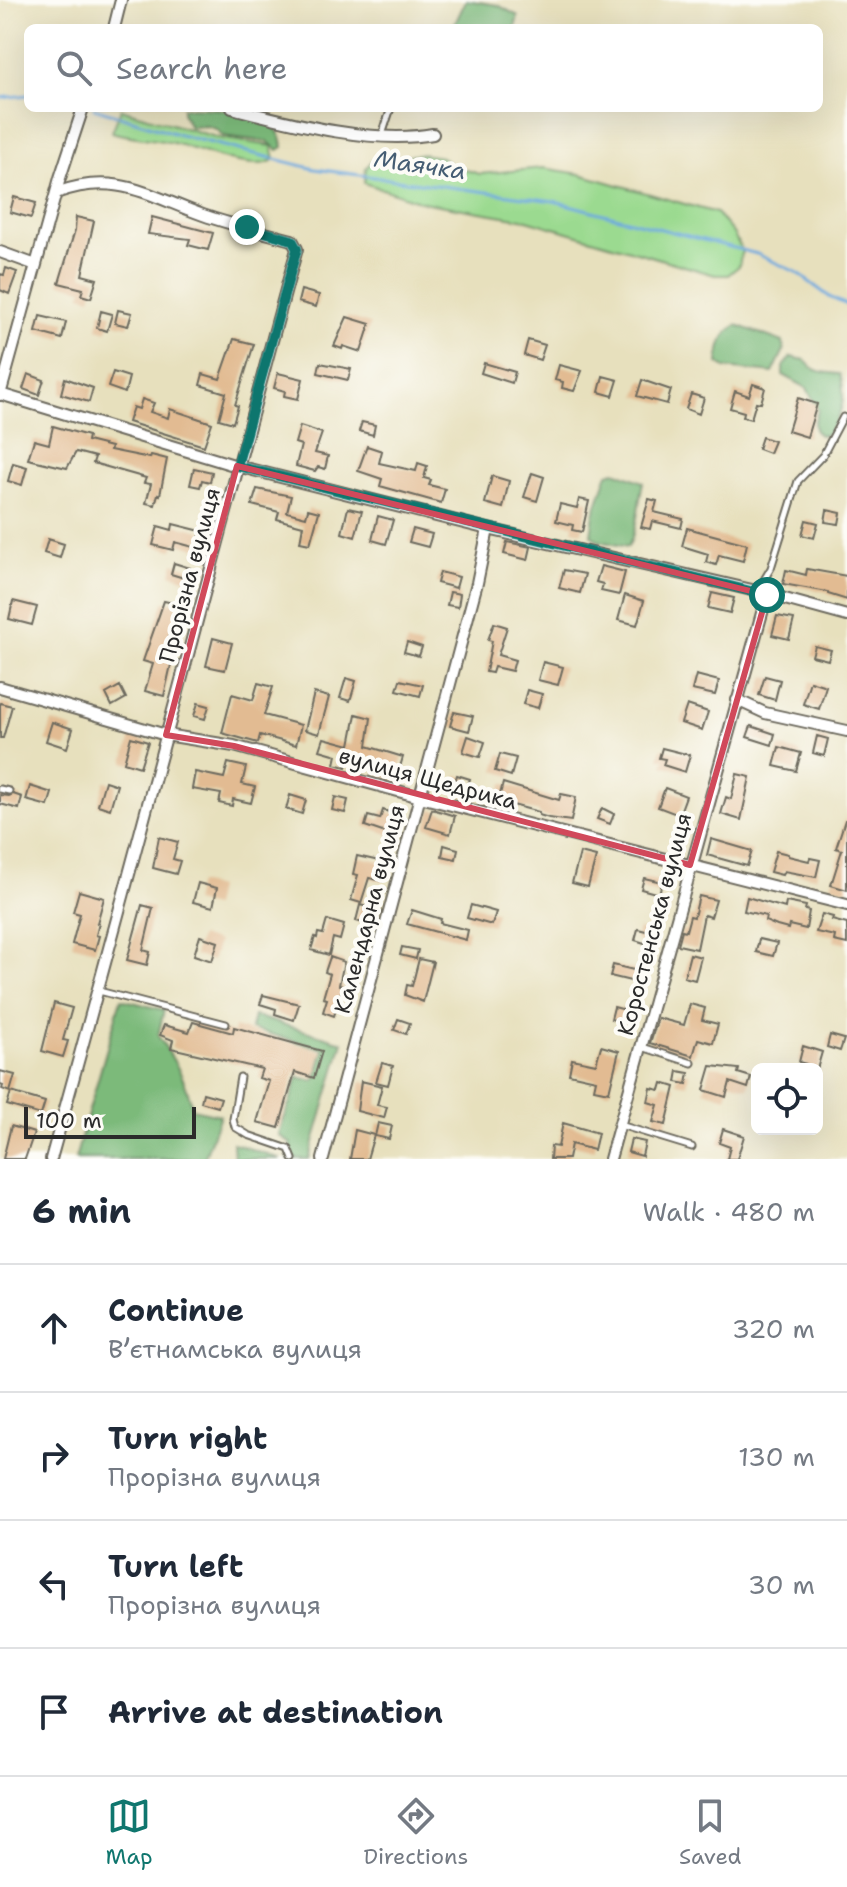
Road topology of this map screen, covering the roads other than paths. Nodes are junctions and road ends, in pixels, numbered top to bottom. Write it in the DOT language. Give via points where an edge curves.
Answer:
graph roads {
  1 [pos="121,0"];
  2 [pos="115,24"];
  3 [pos="82,112"];
  4 [pos="247,112"];
  5 [pos="390,112"];
  6 [pos="433,134"];
  7 [pos="382,136"];
  8 [pos="56,193"];
  9 [pos="0,252"];
  10 [pos="36,265"];
  11 [pos="0,394"];
  12 [pos="843,417"];
  13 [pos="237,466"];
  14 [pos="488,529"];
  15 [pos="752,590"];
  16 [pos="767,595"];
  17 [pos="847,616"];
  18 [pos="0,687"];
  19 [pos="737,700"];
  20 [pos="847,731"];
  21 [pos="166,735"];
  22 [pos="0,789"];
  23 [pos="9,791"];
  24 [pos="420,797"];
  25 [pos="690,865"];
  26 [pos="847,905"];
  27 [pos="99,991"];
  28 [pos="226,1024"];
  29 [pos="641,1047"];
  30 [pos="692,1063"];
  31 [pos="240,1077"];
  32 [pos="619,1125"];
  33 [pos="692,1147"];
  34 [pos="51,1159"];
  35 [pos="293,1159"];
  36 [pos="323,1159"];
  37 [pos="610,1159"];
  1 -- 2 [label="street"];
  3 -- 8 [label="street"];
  4 -- 7 [label="street" via="297,125"];
  5 -- 7 [label="lane"];
  6 -- 7 [label="street"];
  8 -- 10 [label="street"];
  8 -- 13 [label="street, Прорізна вулиця" via="80,184 106,183 151,193 296,244"];
  9 -- 10 [label="street"];
  10 -- 11 [label="street"];
  11 -- 13 [label="street"];
  12 -- 15 [label="lane" via="823,455 798,481 771,568"];
  13 -- 14 [label="street"];
  13 -- 21 [label="street, Прорізна вулиця"];
  14 -- 15 [label="street"];
  14 -- 24 [label="street, Календарна вулиця"];
  15 -- 16 [label="street"];
  16 -- 17 [label="street"];
  16 -- 19 [label="street, Коростенська вулиця"];
  18 -- 21 [label="street, вулиця Щедрика"];
  19 -- 20 [label="street" via="765,713"];
  19 -- 25 [label="street, Коростенська вулиця"];
  21 -- 24 [label="street, вулиця Щедрика" via="234,746"];
  21 -- 27 [label="street, Прорізна вулиця"];
  22 -- 23 [label="lane"];
  24 -- 25 [label="street, вулиця Щедрика"];
  24 -- 36 [label="street, Календарна вулиця"];
  25 -- 26 [label="street, вулиця Щедрика"];
  25 -- 29 [label="street, Коростенська вулиця"];
  27 -- 28 [label="lane"];
  27 -- 34 [label="street, Прорізна вулиця"];
  29 -- 30 [label="lane"];
  29 -- 32 [label="street, Коростенська вулиця"];
  31 -- 35 [label="lane" via="235,1127 289,1149"];
  32 -- 33 [label="lane"];
  32 -- 37 [label="street, Коростенська вулиця"];
}
